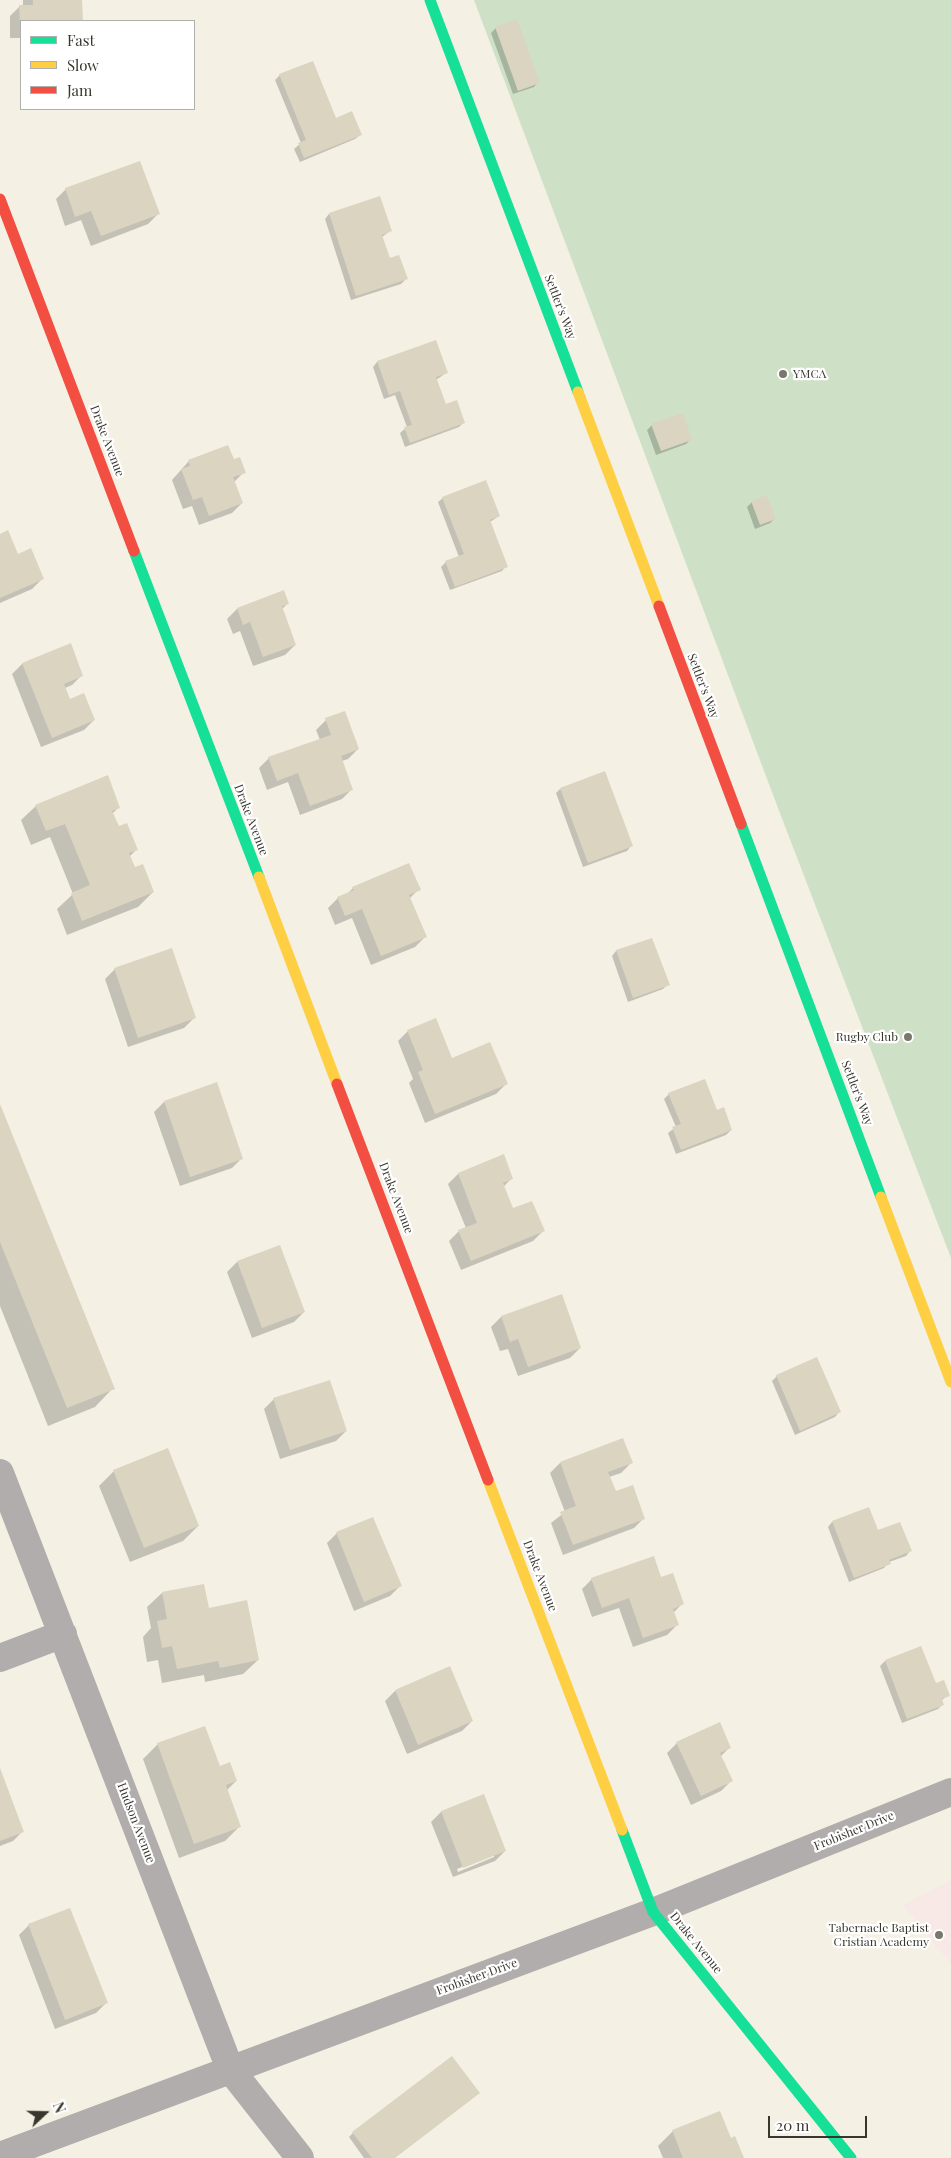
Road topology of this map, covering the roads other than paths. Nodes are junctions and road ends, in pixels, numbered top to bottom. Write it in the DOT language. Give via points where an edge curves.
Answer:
graph roads {
  1 [pos="430,0"];
  2 [pos="0,199"];
  3 [pos="951,1382"];
  4 [pos="0,1473"];
  5 [pos="63,1634"];
  6 [pos="0,1658"];
  7 [pos="951,1792"];
  8 [pos="653,1912"];
  9 [pos="230,2069"];
  10 [pos="0,2156"];
  11 [pos="300,2158"];
  12 [pos="851,2158"];
  1 -- 3 [label="street, Settler's Way"];
  2 -- 8 [label="street, Drake Avenue"];
  4 -- 5 [label="street, Hudson Avenue"];
  5 -- 6 [label="street"];
  5 -- 9 [label="street, Hudson Avenue"];
  7 -- 8 [label="street, Frobisher Drive"];
  8 -- 9 [label="street, Frobisher Drive"];
  8 -- 12 [label="street, Drake Avenue"];
  9 -- 10 [label="street, Frobisher Drive"];
  9 -- 11 [label="street, Hudson Avenue"];
}
